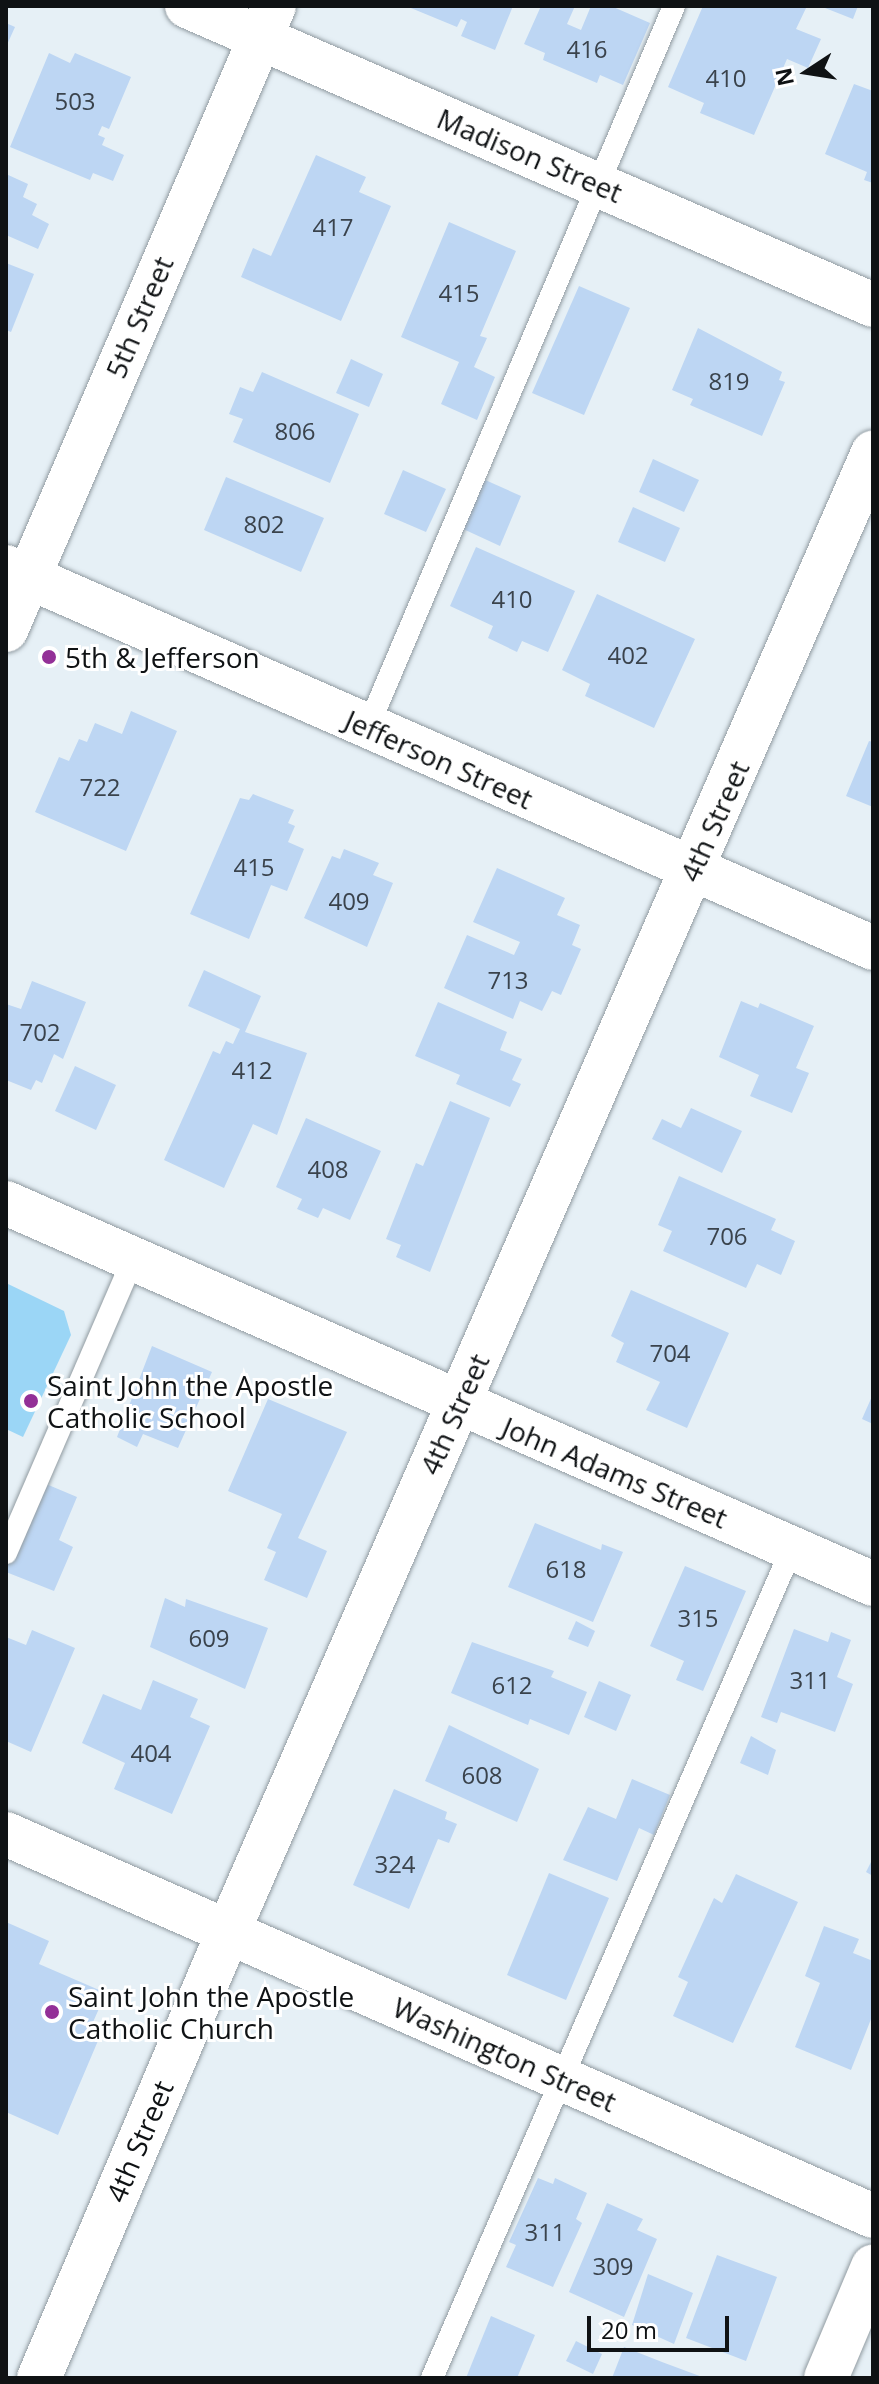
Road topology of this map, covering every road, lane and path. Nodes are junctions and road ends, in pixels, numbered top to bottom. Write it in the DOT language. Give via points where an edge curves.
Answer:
graph roads {
  1 [pos="187,6"];
  2 [pos="674,6"];
  3 [pos="267,21"];
  4 [pos="598,184"];
  5 [pos="873,305"];
  6 [pos="873,453"];
  7 [pos="17,572"];
  8 [pos="6,630"];
  9 [pos="368,727"];
  10 [pos="691,872"];
  11 [pos="873,948"];
  12 [pos="6,1203"];
  13 [pos="133,1259"];
  14 [pos="458,1404"];
  15 [pos="792,1548"];
  16 [pos="6,1553"];
  17 [pos="873,1584"];
  18 [pos="6,1834"];
  19 [pos="228,1932"];
  20 [pos="563,2079"];
  21 [pos="873,2216"];
  22 [pos="873,2267"];
  23 [pos="39,2378"];
  24 [pos="432,2378"];
  25 [pos="826,2378"];
  1 -- 3 [label="street, Madison Street"];
  2 -- 4 [label="lane"];
  3 -- 4 [label="street, Madison Street"];
  3 -- 7 [label="street, 5th Street"];
  4 -- 5 [label="street, Madison Street"];
  4 -- 9 [label="lane"];
  6 -- 10 [label="street, 4th Street"];
  7 -- 8 [label="street, 5th Street"];
  7 -- 9 [label="street, Jefferson Street"];
  9 -- 10 [label="street, Jefferson Street"];
  10 -- 11 [label="street, Jefferson Street"];
  10 -- 14 [label="street, 4th Street"];
  12 -- 13 [label="street, John Adams Street"];
  13 -- 14 [label="street, John Adams Street"];
  13 -- 16 [label="lane"];
  14 -- 15 [label="street, John Adams Street"];
  14 -- 19 [label="street, 4th Street"];
  15 -- 17 [label="street, John Adams Street"];
  15 -- 20 [label="lane"];
  18 -- 19 [label="street, Washington Street"];
  19 -- 20 [label="street, Washington Street"];
  19 -- 23 [label="street, 4th Street"];
  20 -- 21 [label="street, Washington Street"];
  20 -- 24 [label="lane"];
  22 -- 25 [label="street"];
}
